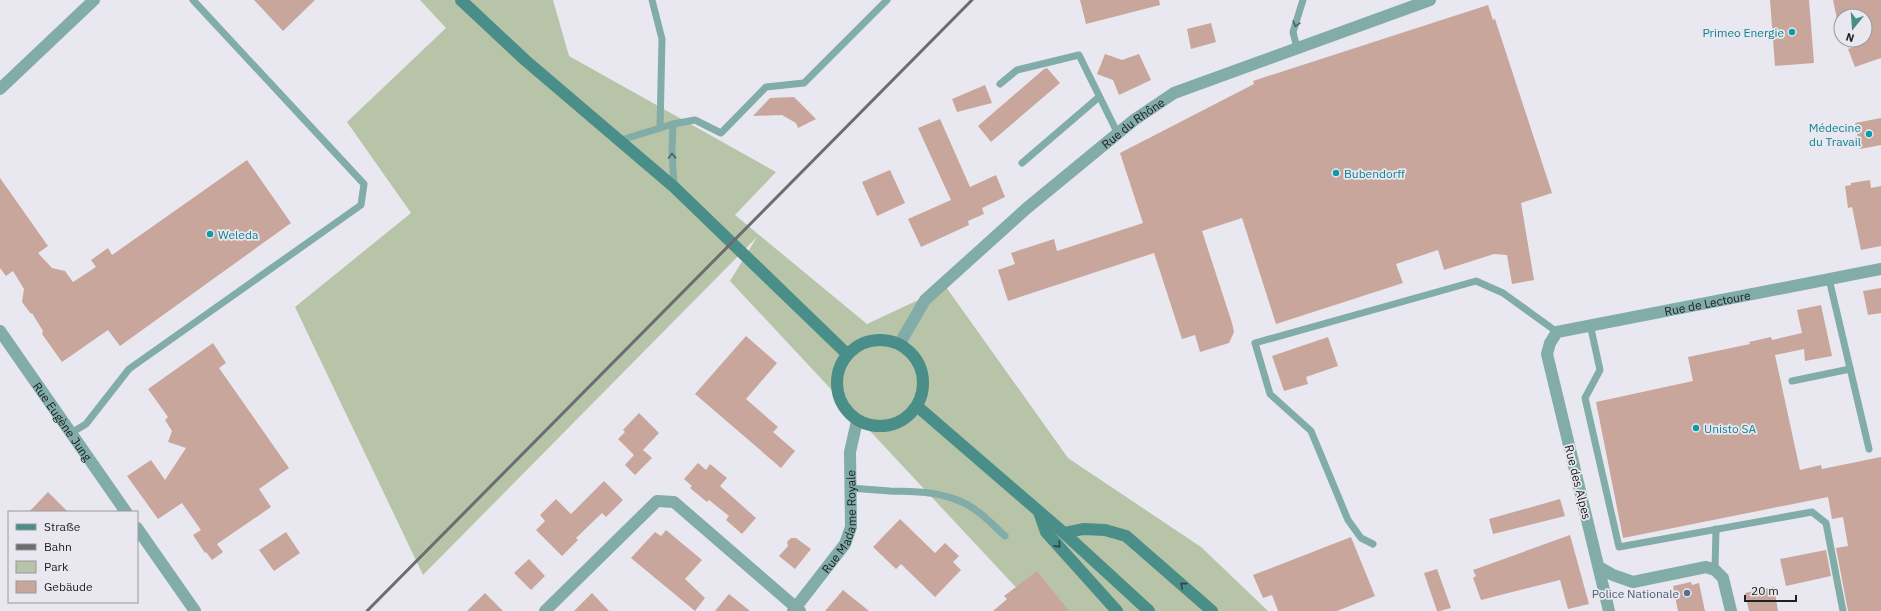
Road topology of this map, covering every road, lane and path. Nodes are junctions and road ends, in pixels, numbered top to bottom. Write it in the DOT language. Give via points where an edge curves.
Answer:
graph roads {
  1 [pos="94,0"];
  2 [pos="193,0"];
  3 [pos="461,0"];
  4 [pos="652,0"];
  5 [pos="887,0"];
  6 [pos="1303,0"];
  7 [pos="1430,0"];
  8 [pos="1297,48"];
  9 [pos="1000,84"];
  10 [pos="0,89"];
  11 [pos="1099,97"];
  12 [pos="673,124"];
  13 [pos="660,128"];
  14 [pos="1118,134"];
  15 [pos="618,141"];
  16 [pos="1022,163"];
  17 [pos="674,187"];
  18 [pos="1881,269"];
  19 [pos="1829,279"];
  20 [pos="1590,324"];
  21 [pos="0,331"];
  22 [pos="1557,332"];
  23 [pos="900,343"];
  24 [pos="847,354"];
  25 [pos="1850,369"];
  26 [pos="1792,381"];
  27 [pos="918,407"];
  28 [pos="857,420"];
  29 [pos="71,433"];
  30 [pos="1869,449"];
  31 [pos="850,488"];
  32 [pos="125,511"];
  33 [pos="1039,511"];
  34 [pos="138,529"];
  35 [pos="1716,529"];
  36 [pos="1064,533"];
  37 [pos="1005,536"];
  38 [pos="1373,544"];
  39 [pos="1599,567"];
  40 [pos="1716,570"];
  41 [pos="796,610"];
  42 [pos="195,611"];
  43 [pos="545,611"];
  44 [pos="1116,611"];
  45 [pos="1149,611"];
  46 [pos="1212,611"];
  47 [pos="1609,611"];
  48 [pos="1731,611"];
  49 [pos="1843,611"];
  1 -- 10 [label="street"];
  2 -- 29 [label="lane" via="364,184 362,205 129,369 86,424"];
  3 -- 15 [label="main road"];
  4 -- 13 [label="lane" via="662,39"];
  5 -- 12 [label="lane" via="804,83 766,87 721,133 695,120"];
  6 -- 8 [label="lane, one-way" via="1293,32"];
  7 -- 8 [label="street, Rue du Rhône"];
  8 -- 14 [label="street, Rue du Rhône" via="1174,93"];
  9 -- 11 [label="lane" via="1017,70 1079,55"];
  11 -- 14 [label="lane"];
  11 -- 16 [label="lane"];
  12 -- 13 [label="lane"];
  17 -- 12 [label="lane, one-way"];
  13 -- 15 [label="lane"];
  14 -- 23 [label="street, Rue du Rhône" via="1027,208 925,300"];
  15 -- 17 [label="main road"];
  17 -- 24 [label="main road"];
  18 -- 19 [label="street, Rue de Lectoure"];
  19 -- 20 [label="street, Rue de Lectoure"];
  19 -- 25 [label="lane"];
  20 -- 22 [label="street, Rue de Lectoure"];
  20 -- 35 [label="lane" via="1600,370 1584,398 1619,547"];
  21 -- 29 [label="street, Rue Eugène Jung"];
  22 -- 38 [label="lane" via="1503,293 1476,281 1255,343 1270,394 1311,431 1348,520 1361,538"];
  22 -- 39 [label="street, Rue des Alpes" via="1547,354"];
  23 -- 24 [label="main road" via="883,339 862,343"];
  23 -- 27 [label="main road" via="916,357 925,384"];
  24 -- 28 [label="main road" via="837,378 840,399"];
  25 -- 26 [label="lane"];
  25 -- 30 [label="lane"];
  27 -- 28 [label="main road" via="899,423 874,426"];
  27 -- 33 [label="main road"];
  28 -- 31 [label="street, Rue Madame Royale" via="850,452"];
  29 -- 32 [label="street, Rue Eugène Jung"];
  31 -- 37 [label="lane" via="916,490 939,494 963,502"];
  31 -- 41 [label="street, Rue Madame Royale" via="851,527 845,544"];
  33 -- 36 [label="main road"];
  33 -- 44 [label="main road, one-way" via="1046,532"];
  34 -- 42 [label="street"];
  35 -- 40 [label="lane"];
  35 -- 49 [label="lane" via="1812,512 1826,523"];
  36 -- 45 [label="main road"];
  46 -- 36 [label="main road, one-way" via="1126,536 1104,530 1083,529"];
  39 -- 40 [label="street" via="1633,582 1706,567"];
  39 -- 47 [label="street, Rue des Alpes"];
  40 -- 48 [label="street" via="1723,578"];
  41 -- 43 [label="street" via="674,502 657,501"];
}
